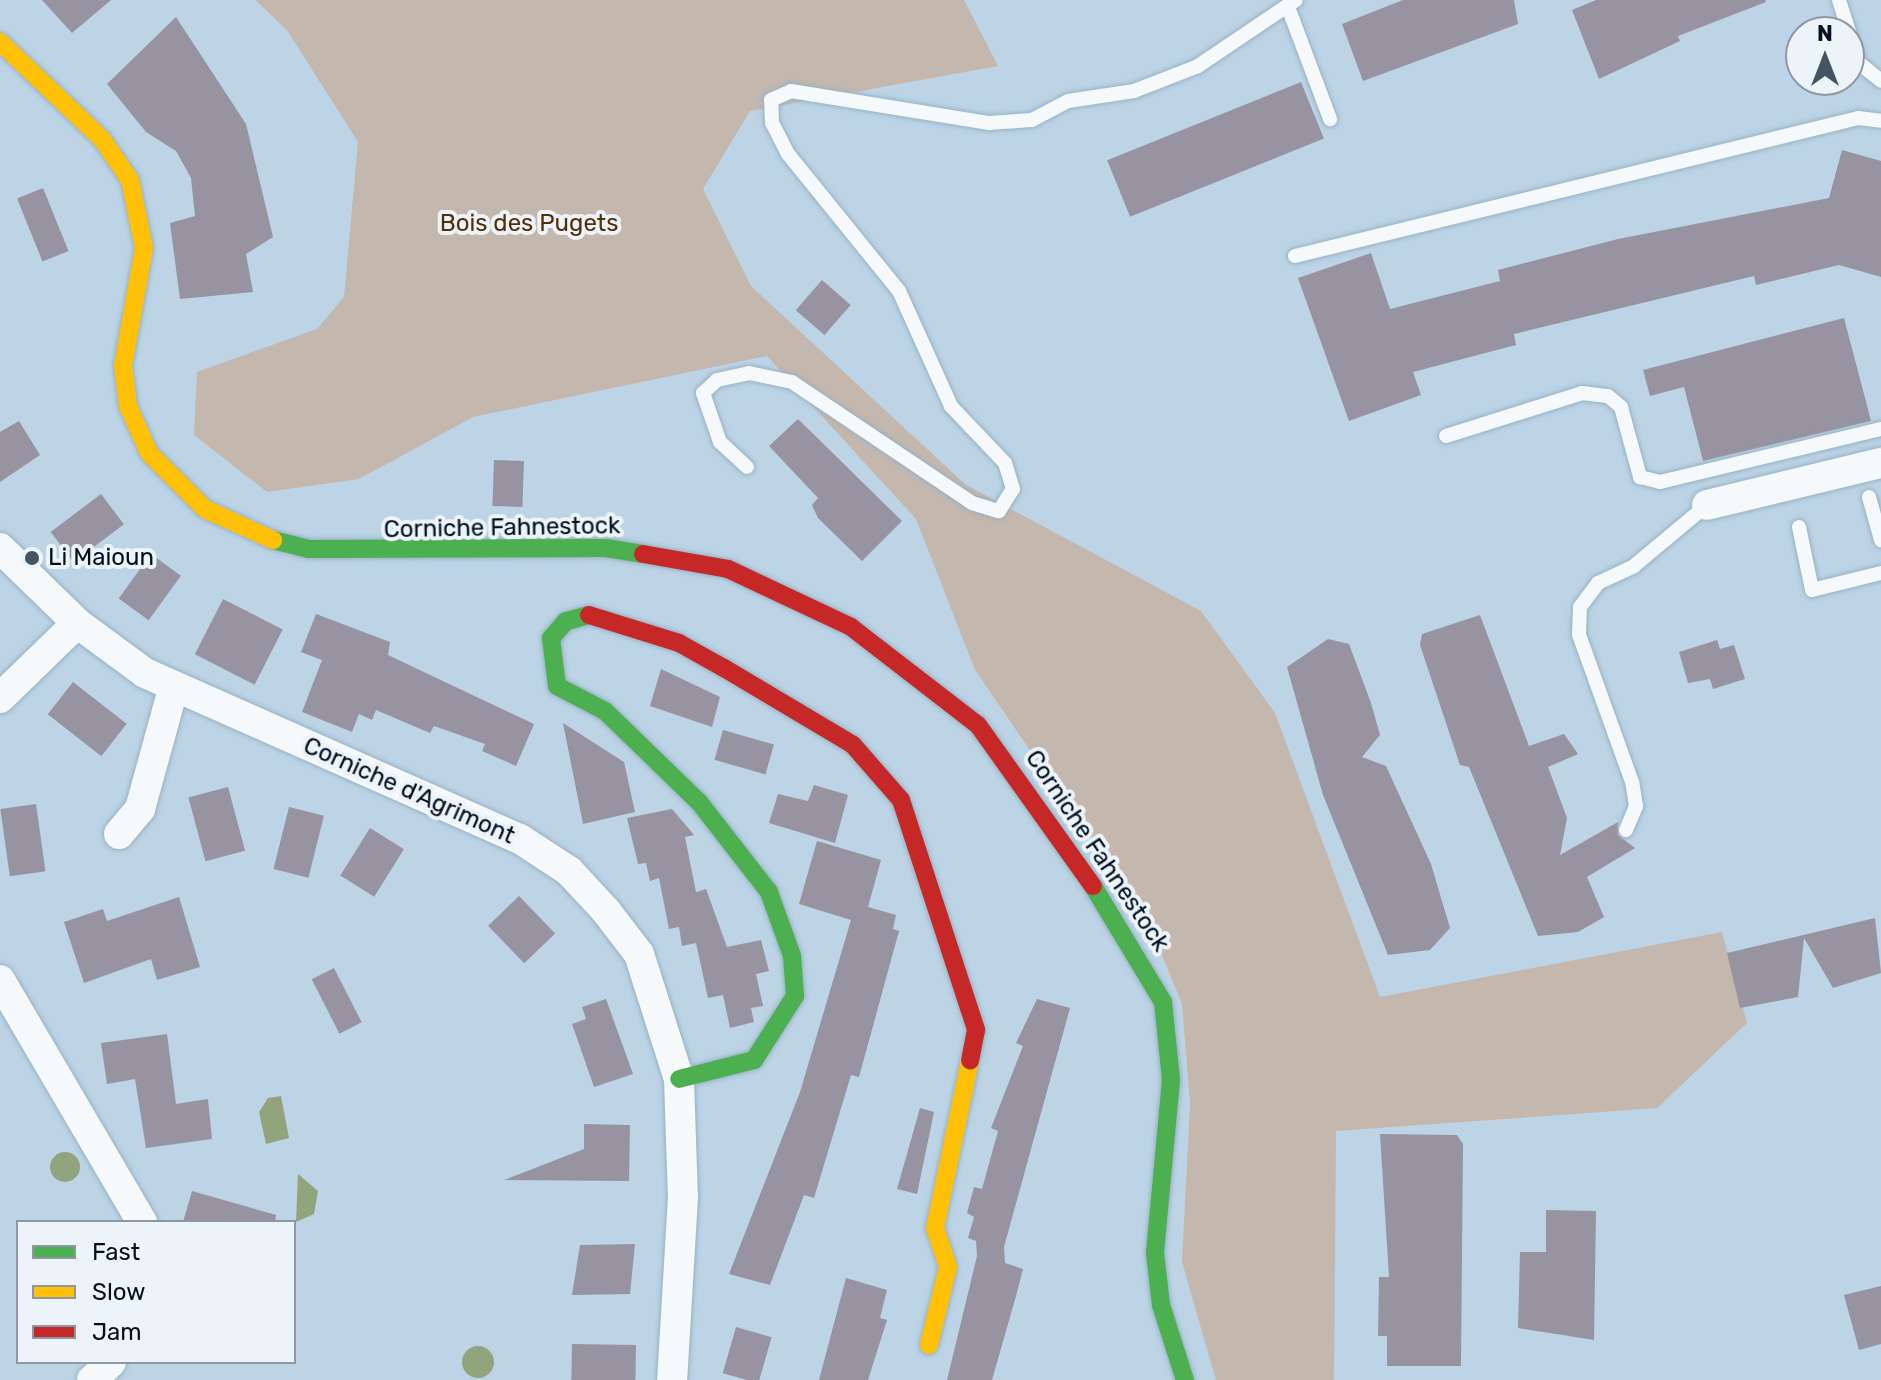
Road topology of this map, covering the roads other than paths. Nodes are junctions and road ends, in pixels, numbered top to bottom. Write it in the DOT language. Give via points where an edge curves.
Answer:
graph roads {
  1 [pos="1839,0"];
  2 [pos="1292,4"];
  3 [pos="0,42"];
  4 [pos="1881,81"];
  5 [pos="1330,119"];
  6 [pos="1881,121"];
  7 [pos="1295,256"];
  8 [pos="1881,429"];
  9 [pos="1446,436"];
  10 [pos="1881,463"];
  11 [pos="747,467"];
  12 [pos="1869,497"];
  13 [pos="1707,505"];
  14 [pos="1799,527"];
  15 [pos="1881,540"];
  16 [pos="0,548"];
  17 [pos="1881,573"];
  18 [pos="77,623"];
  19 [pos="173,689"];
  20 [pos="0,698"];
  21 [pos="1626,830"];
  22 [pos="119,834"];
  23 [pos="0,980"];
  24 [pos="679,1079"];
  25 [pos="141,1220"];
  26 [pos="929,1345"];
  27 [pos="109,1364"];
  28 [pos="92,1380"];
  29 [pos="672,1380"];
  30 [pos="1185,1380"];
  1 -- 4 [label="lane" via="1859,63"];
  2 -- 5 [label="lane"];
  2 -- 11 [label="lane" via="1198,66 1134,91 1068,101 1032,120 989,123 791,91 771,100 772,123 788,154 899,291 951,406 1005,463 1013,489 999,511 972,503 792,382 749,373 717,380 703,393 720,442"];
  3 -- 30 [label="main road, Corniche Fahnestock" via="102,139 130,180 144,248 123,366 128,406 149,453 205,509 255,536 309,549 606,548 728,569 851,627 978,725 1133,942 1163,1002 1171,1080 1155,1253 1161,1305"];
  6 -- 7 [label="lane" via="1858,118"];
  8 -- 9 [label="lane" via="1660,482 1640,477 1621,407 1608,396 1582,393"];
  10 -- 13 [label="street"];
  12 -- 15 [label="lane"];
  13 -- 21 [label="lane" via="1634,566 1598,583 1580,607 1579,635 1632,782 1636,806"];
  14 -- 17 [label="lane" via="1812,590"];
  16 -- 18 [label="street, Corniche d'Agrimont"];
  18 -- 19 [label="street, Corniche d'Agrimont"];
  18 -- 20 [label="street"];
  19 -- 22 [label="street" via="140,809"];
  19 -- 24 [label="street, Corniche d'Agrimont" via="463,812 569,871 639,954"];
  23 -- 25 [label="street"];
  24 -- 26 [label="main road" via="754,1060 784,1023 795,996 792,956 769,892 699,802 605,711 557,686 551,638 566,621 588,615 679,643 724,668 853,745 901,800 976,1030 935,1228 948,1267"];
  24 -- 29 [label="street, Corniche d'Agrimont" via="683,1197"];
  27 -- 28 [label="street"];
}
